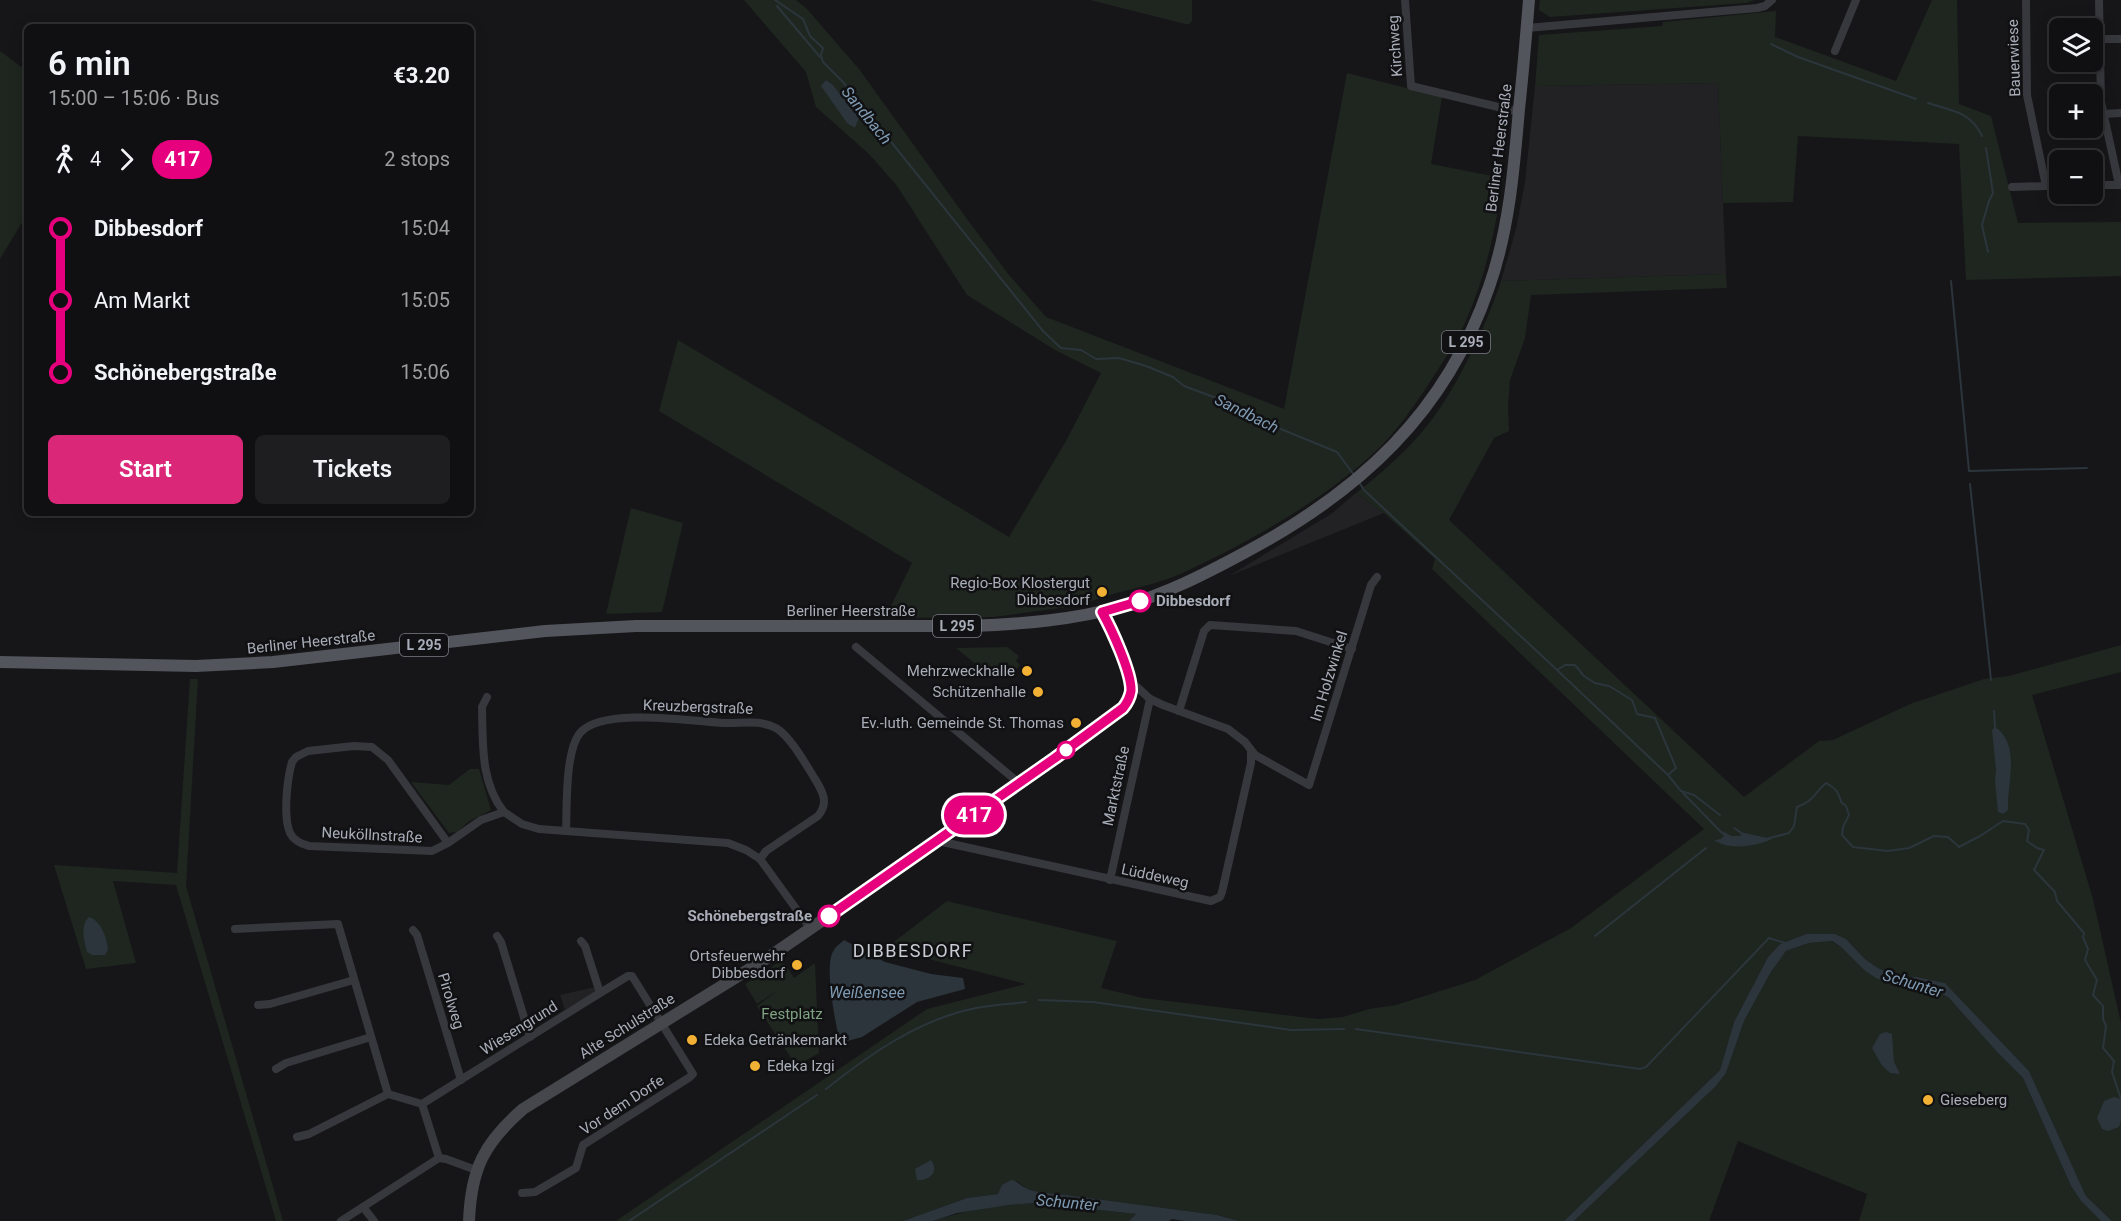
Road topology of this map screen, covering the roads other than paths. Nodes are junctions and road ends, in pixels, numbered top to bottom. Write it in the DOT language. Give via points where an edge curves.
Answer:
graph roads {
  1 [pos="1405,0"];
  2 [pos="1529,0"];
  3 [pos="1772,0"];
  4 [pos="1857,0"];
  5 [pos="2026,0"];
  6 [pos="2099,0"];
  7 [pos="2099,18"];
  8 [pos="1527,28"];
  9 [pos="2103,39"];
  10 [pos="2121,39"];
  11 [pos="1835,51"];
  12 [pos="1519,112"];
  13 [pos="2103,114"];
  14 [pos="2121,114"];
  15 [pos="2103,185"];
  16 [pos="2120,185"];
  17 [pos="2046,186"];
  18 [pos="2012,187"];
  19 [pos="1377,577"];
  20 [pos="1102,612"];
  21 [pos="856,647"];
  22 [pos="1352,649"];
  23 [pos="0,662"];
  24 [pos="1130,684"];
  25 [pos="487,698"];
  26 [pos="1150,699"];
  27 [pos="1179,711"];
  28 [pos="1251,752"];
  29 [pos="1018,783"];
  30 [pos="504,812"];
  31 [pos="566,831"];
  32 [pos="938,841"];
  33 [pos="448,843"];
  34 [pos="760,859"];
  35 [pos="1110,880"];
  36 [pos="810,928"];
  37 [pos="235,929"];
  38 [pos="413,930"];
  39 [pos="497,936"];
  40 [pos="581,941"];
  41 [pos="354,980"];
  42 [pos="600,993"];
  43 [pos="258,1005"];
  44 [pos="661,1022"];
  45 [pos="371,1037"];
  46 [pos="530,1037"];
  47 [pos="276,1069"];
  48 [pos="461,1080"];
  49 [pos="388,1094"];
  50 [pos="422,1104"];
  51 [pos="297,1137"];
  52 [pos="439,1158"];
  53 [pos="476,1170"];
  54 [pos="522,1193"];
  55 [pos="363,1207"];
  56 [pos="340,1221"];
  57 [pos="374,1221"];
  58 [pos="469,1221"];
  1 -- 12 [label="street, Kirchweg" via="1411,86"];
  2 -- 8 [label="main road, Berliner Heerstraße / L 295"];
  3 -- 8 [label="street" via="1757,8"];
  4 -- 11 [label="street"];
  5 -- 17 [label="street, Bauerwiese" via="2027,95"];
  6 -- 7 [label="street"];
  8 -- 12 [label="main road, Berliner Heerstraße / L 295"];
  9 -- 10 [label="street"];
  12 -- 20 [label="main road, Berliner Heerstraße / L 295" via="1513,183 1489,287 1459,355 1398,441 1349,486 1272,538 1169,591"];
  13 -- 14 [label="street"];
  13 -- 16 [label="street"];
  15 -- 16 [label="street"];
  17 -- 18 [label="street"];
  19 -- 22 [label="street, Im Holzwinkel" via="1371,585"];
  20 -- 23 [label="main road, Berliner Heerstraße / L 295" via="1023,624 972,626 591,628 231,665"];
  20 -- 24 [label="street"];
  21 -- 29 [label="street"];
  22 -- 27 [label="street" via="1296,631 1207,626"];
  22 -- 28 [label="street, Im Holzwinkel" via="1309,785"];
  24 -- 26 [label="street"];
  24 -- 29 [label="street, Alte Schulstraße" via="1129,698 1120,711"];
  25 -- 30 [label="street" via="482,706 487,783"];
  26 -- 27 [label="street"];
  26 -- 35 [label="street, Marktstraße"];
  27 -- 28 [label="street" via="1228,729"];
  28 -- 35 [label="street, Lüddeweg" via="1220,897 1204,901"];
  29 -- 32 [label="street, Alte Schulstraße"];
  30 -- 31 [label="street" via="531,828"];
  30 -- 33 [label="street" via="481,820"];
  31 -- 34 [label="street" via="728,843"];
  31 -- 34 [label="street, Kreuzbergstraße" via="572,748 590,725 662,718 763,723 789,740 825,800 819,816"];
  32 -- 35 [label="street, Lüddeweg"];
  32 -- 36 [label="street, Alte Schulstraße"];
  33 -- 33 [label="street, Neuköllnstraße" via="432,851 417,852 309,846 294,839 287,814 292,762 308,751 372,747 383,754"];
  34 -- 36 [label="street"];
  36 -- 44 [label="street, Alte Schulstraße"];
  37 -- 41 [label="street" via="338,924"];
  38 -- 48 [label="street, Pirolweg"];
  39 -- 46 [label="street"];
  40 -- 42 [label="street"];
  41 -- 43 [label="street"];
  41 -- 45 [label="street"];
  42 -- 44 [label="street, Wiesengrund" via="632,976"];
  42 -- 46 [label="street, Wiesengrund"];
  44 -- 53 [label="street, Alte Schulstraße" via="523,1109 501,1129"];
  44 -- 54 [label="street, Vor dem Dorfe" via="692,1070 690,1077 583,1145 576,1168 535,1192"];
  45 -- 47 [label="street"];
  45 -- 49 [label="street"];
  46 -- 48 [label="street, Wiesengrund"];
  48 -- 50 [label="street, Wiesengrund"];
  49 -- 50 [label="street"];
  49 -- 51 [label="street"];
  50 -- 52 [label="street"];
  52 -- 53 [label="street"];
  52 -- 55 [label="street"];
  53 -- 58 [label="street, Alte Schulstraße"];
  55 -- 56 [label="street"];
  55 -- 57 [label="street"];
}
